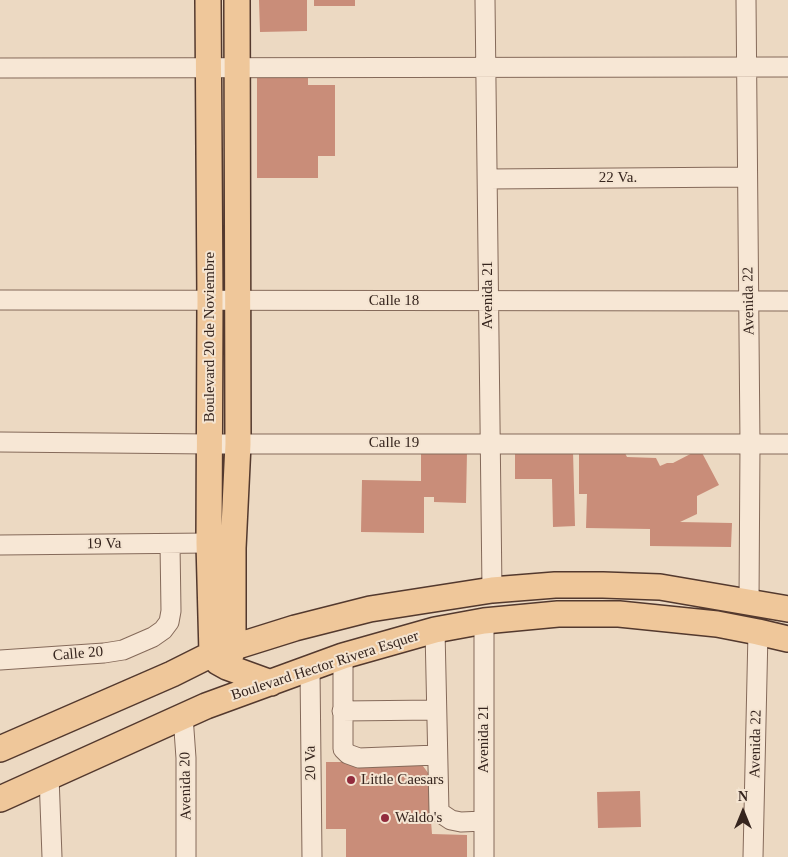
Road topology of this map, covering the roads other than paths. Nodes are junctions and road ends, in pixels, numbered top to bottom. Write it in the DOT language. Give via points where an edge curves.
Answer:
graph roads {
  1 [pos="208,0"];
  2 [pos="237,0"];
  3 [pos="485,0"];
  4 [pos="746,0"];
  5 [pos="746,67"];
  6 [pos="788,67"];
  7 [pos="0,68"];
  8 [pos="209,68"];
  9 [pos="237,68"];
  10 [pos="486,68"];
  11 [pos="747,177"];
  12 [pos="488,179"];
  13 [pos="0,300"];
  14 [pos="749,300"];
  15 [pos="210,301"];
  16 [pos="239,301"];
  17 [pos="488,301"];
  18 [pos="788,301"];
  19 [pos="0,442"];
  20 [pos="490,442"];
  21 [pos="210,444"];
  22 [pos="238,444"];
  23 [pos="750,444"];
  24 [pos="788,444"];
  25 [pos="170,544"];
  26 [pos="209,544"];
  27 [pos="0,545"];
  28 [pos="492,590"];
  29 [pos="749,602"];
  30 [pos="788,609"];
  31 [pos="484,621"];
  32 [pos="434,630"];
  33 [pos="758,632"];
  34 [pos="788,640"];
  35 [pos="224,656"];
  36 [pos="343,656"];
  37 [pos="0,660"];
  38 [pos="310,669"];
  39 [pos="271,682"];
  40 [pos="436,710"];
  41 [pos="195,711"];
  42 [pos="342,711"];
  43 [pos="0,749"];
  44 [pos="437,755"];
  45 [pos="49,776"];
  46 [pos="0,799"];
  47 [pos="484,821"];
  48 [pos="52,857"];
  49 [pos="186,857"];
  50 [pos="312,857"];
  51 [pos="484,857"];
  52 [pos="753,857"];
  1 -- 8 [label="main road, Boulevard 20 de Noviembre"];
  2 -- 9 [label="main road, Boulevard 20 de Noviembre"];
  3 -- 10 [label="street, Avenida 21"];
  4 -- 5 [label="street, Avenida 22"];
  5 -- 6 [label="street"];
  5 -- 10 [label="street"];
  5 -- 11 [label="street, Avenida 22"];
  7 -- 8 [label="street"];
  8 -- 9 [label="street"];
  8 -- 15 [label="main road, Boulevard 20 de Noviembre"];
  9 -- 10 [label="street"];
  9 -- 16 [label="main road, Boulevard 20 de Noviembre"];
  10 -- 12 [label="street, Avenida 21"];
  11 -- 12 [label="street, 22 Va."];
  11 -- 14 [label="street, Avenida 22"];
  12 -- 17 [label="street, Avenida 21"];
  13 -- 15 [label="street, Calle 18"];
  14 -- 17 [label="street, Calle 18"];
  14 -- 18 [label="street, Calle 18"];
  14 -- 23 [label="street, Avenida 22"];
  15 -- 16 [label="street, Calle 18"];
  15 -- 21 [label="main road, Boulevard 20 de Noviembre"];
  16 -- 17 [label="street, Calle 18"];
  16 -- 22 [label="main road, Boulevard 20 de Noviembre"];
  17 -- 20 [label="street, Avenida 21"];
  19 -- 21 [label="street, Calle 19"];
  20 -- 22 [label="street, Calle 19"];
  20 -- 23 [label="street, Calle 19"];
  20 -- 28 [label="street, Avenida 21"];
  21 -- 22 [label="street, Calle 19"];
  21 -- 26 [label="main road, Boulevard 20 de Noviembre"];
  22 -- 35 [label="main road, Boulevard 20 de Noviembre"];
  23 -- 24 [label="street, Calle 19"];
  23 -- 29 [label="street, Avenida 22"];
  25 -- 26 [label="street, 19 Va"];
  25 -- 27 [label="street, 19 Va"];
  25 -- 37 [label="street, Calle 20" via="171,611 163,630 153,638 123,650 104,653"];
  26 -- 35 [label="main road, Boulevard 20 de Noviembre"];
  28 -- 29 [label="main road" via="602,584 660,588"];
  28 -- 35 [label="main road" via="370,608 294,628"];
  29 -- 30 [label="main road"];
  31 -- 32 [label="main road, Boulevard Hector Rivera Esquer"];
  31 -- 33 [label="main road, Boulevard Hector Rivera Esquer" via="558,614 619,614"];
  31 -- 47 [label="street, Avenida 21"];
  32 -- 36 [label="main road, Boulevard Hector Rivera Esquer"];
  32 -- 40 [label="street"];
  33 -- 34 [label="main road, Boulevard Hector Rivera Esquer"];
  33 -- 52 [label="street, Avenida 22"];
  35 -- 39 [label="main road" via="242,674"];
  35 -- 41 [label="main road, Boulevard 20 de Noviembre"];
  35 -- 43 [label="main road" via="172,674"];
  36 -- 38 [label="main road, Boulevard Hector Rivera Esquer"];
  36 -- 42 [label="street"];
  38 -- 39 [label="main road, Boulevard Hector Rivera Esquer"];
  38 -- 50 [label="street, 20 Va"];
  39 -- 41 [label="main road, Boulevard Hector Rivera Esquer"];
  40 -- 42 [label="street"];
  40 -- 44 [label="street"];
  41 -- 45 [label="main road, Boulevard Hector Rivera Esquer"];
  41 -- 49 [label="street, Avenida 20" via="186,758"];
  42 -- 44 [label="street" via="343,749 348,754 359,758"];
  44 -- 47 [label="street" via="439,812 460,822"];
  45 -- 46 [label="main road, Boulevard Hector Rivera Esquer"];
  45 -- 48 [label="street"];
  47 -- 51 [label="street, Avenida 21"];
}
